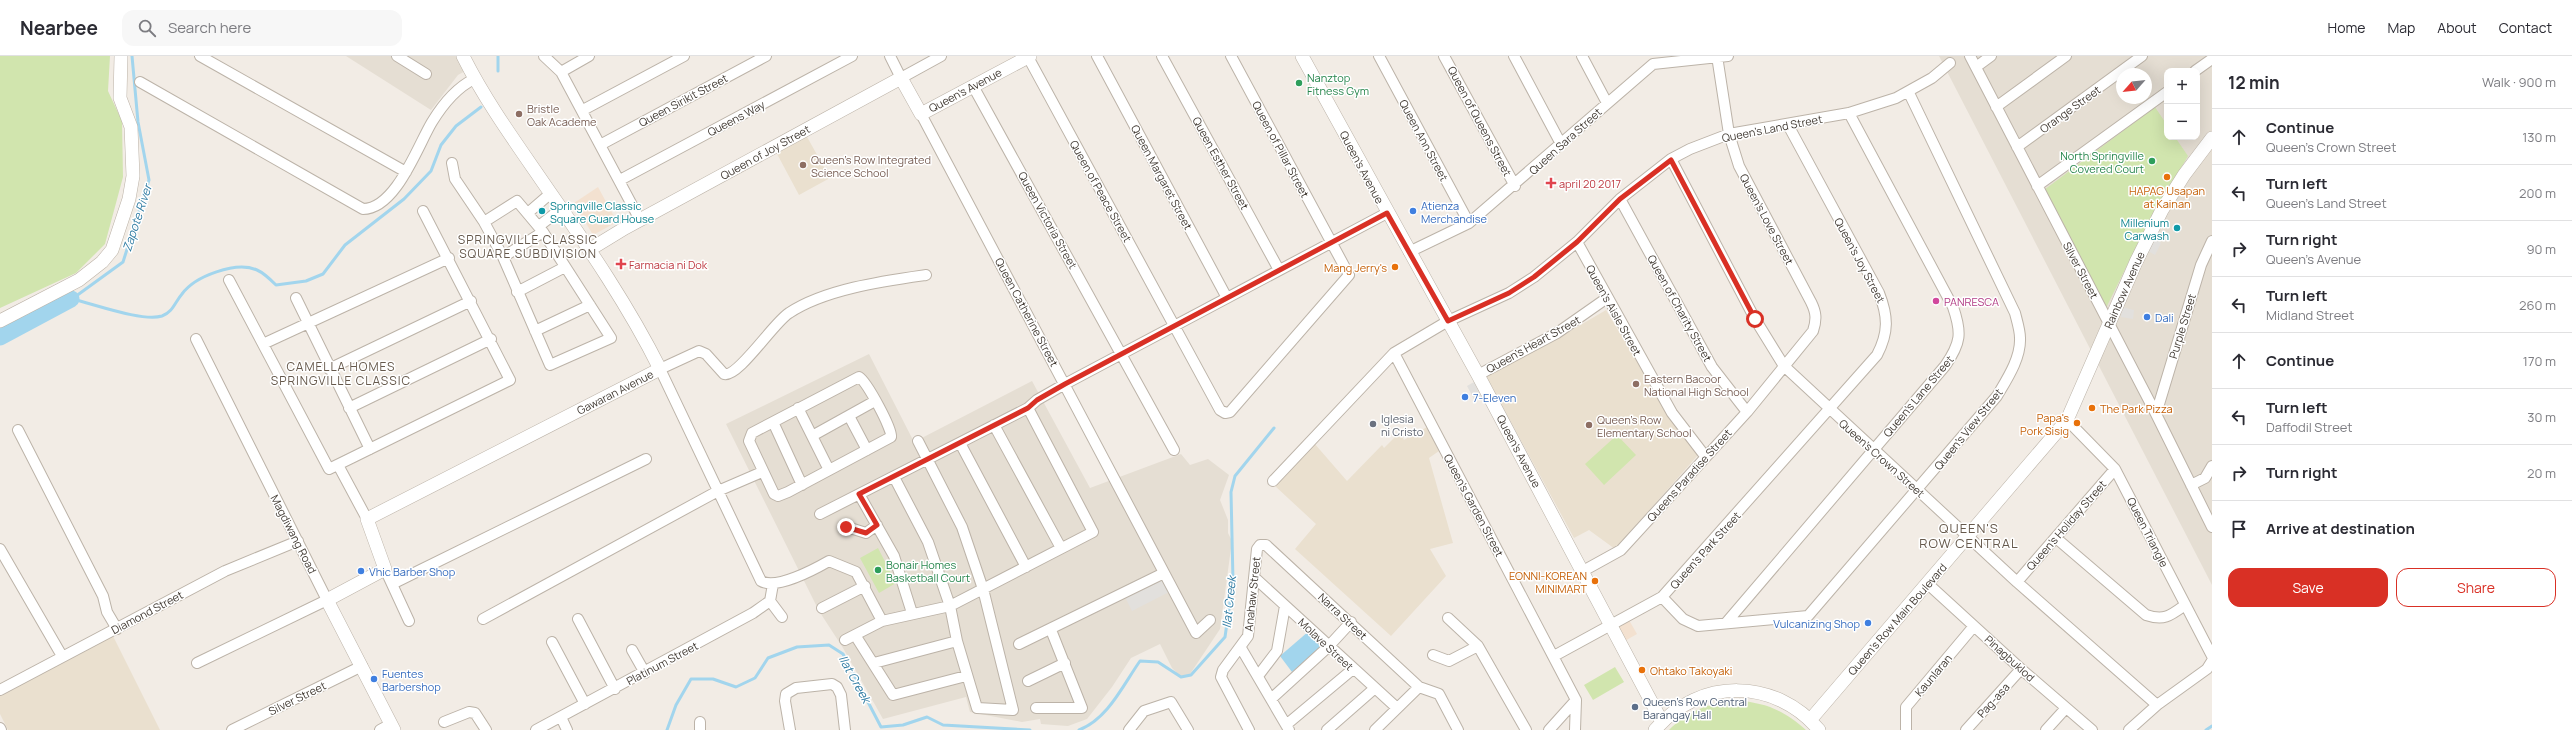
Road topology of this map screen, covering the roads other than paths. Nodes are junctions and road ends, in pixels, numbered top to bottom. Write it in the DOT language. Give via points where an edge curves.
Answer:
graph roads {
  1 [pos="121,56"];
  2 [pos="200,56"];
  3 [pos="397,56"];
  4 [pos="463,56"];
  5 [pos="544,56"];
  6 [pos="589,56"];
  7 [pos="684,56"];
  8 [pos="766,56"];
  9 [pos="852,56"];
  10 [pos="890,56"];
  11 [pos="941,56"];
  12 [pos="1097,56"];
  13 [pos="1162,56"];
  14 [pos="1231,56"];
  15 [pos="1302,56"];
  16 [pos="1379,56"];
  17 [pos="1444,56"];
  18 [pos="1514,56"];
  19 [pos="1582,56"];
  20 [pos="1728,56"];
  21 [pos="1970,56"];
  22 [pos="1991,56"];
  23 [pos="2066,56"];
  24 [pos="2142,56"];
  25 [pos="1029,57"];
  26 [pos="1717,57"];
  27 [pos="2212,59"];
  28 [pos="1651,60"];
  29 [pos="1954,60"];
  30 [pos="1976,67"];
  31 [pos="2199,68"];
  32 [pos="561,72"];
  33 [pos="426,74"];
  34 [pos="901,78"];
  35 [pos="474,79"];
  36 [pos="140,82"];
  37 [pos="973,86"];
  38 [pos="1909,93"];
  39 [pos="2164,94"];
  40 [pos="1607,103"];
  41 [pos="1996,107"];
  42 [pos="583,110"];
  43 [pos="1849,113"];
  44 [pos="921,114"];
  45 [pos="1788,125"];
  46 [pos="1729,134"];
  47 [pos="2212,138"];
  48 [pos="1561,144"];
  49 [pos="600,145"];
  50 [pos="2017,147"];
  51 [pos="1671,160"];
  52 [pos="452,163"];
  53 [pos="406,172"];
  54 [pos="620,180"];
  55 [pos="1515,186"];
  56 [pos="2037,186"];
  57 [pos="551,193"];
  58 [pos="1620,199"];
  59 [pos="561,209"];
  60 [pos="424,211"];
  61 [pos="529,212"];
  62 [pos="1387,213"];
  63 [pos="640,220"];
  64 [pos="484,222"];
  65 [pos="1470,223"];
  66 [pos="541,229"];
  67 [pos="2212,241"];
  68 [pos="1332,242"];
  69 [pos="1577,242"];
  70 [pos="589,250"];
  71 [pos="1409,252"];
  72 [pos="503,257"];
  73 [pos="449,258"];
  74 [pos="565,267"];
  75 [pos="1279,270"];
  76 [pos="926,275"];
  77 [pos="228,280"];
  78 [pos="518,292"];
  79 [pos="296,298"];
  80 [pos="1227,298"];
  81 [pos="1607,298"];
  82 [pos="471,301"];
  83 [pos="590,305"];
  84 [pos="0,321"];
  85 [pos="1448,321"];
  86 [pos="308,324"];
  87 [pos="2109,324"];
  88 [pos="1174,325"];
  89 [pos="536,331"];
  90 [pos="196,339"];
  91 [pos="491,339"];
  92 [pos="263,344"];
  93 [pos="1122,353"];
  94 [pos="1394,353"];
  95 [pos="2092,363"];
  96 [pos="1784,366"];
  97 [pos="329,369"];
  98 [pos="660,369"];
  99 [pos="1478,374"];
  100 [pos="1065,384"];
  101 [pos="875,401"];
  102 [pos="349,408"];
  103 [pos="798,408"];
  104 [pos="1028,408"];
  105 [pos="1829,410"];
  106 [pos="1748,412"];
  107 [pos="2156,414"];
  108 [pos="849,416"];
  109 [pos="2067,420"];
  110 [pos="773,422"];
  111 [pos="994,426"];
  112 [pos="18,430"];
  113 [pos="812,436"];
  114 [pos="918,442"];
  115 [pos="960,443"];
  116 [pos="370,449"];
  117 [pos="867,450"];
  118 [pos="1174,450"];
  119 [pos="1872,450"];
  120 [pos="1705,456"];
  121 [pos="646,458"];
  122 [pos="927,460"];
  123 [pos="338,465"];
  124 [pos="2212,466"];
  125 [pos="2115,469"];
  126 [pos="829,470"];
  127 [pos="762,472"];
  128 [pos="894,477"];
  129 [pos="1273,481"];
  130 [pos="802,485"];
  131 [pos="2191,485"];
  132 [pos="1917,490"];
  133 [pos="718,491"];
  134 [pos="859,494"];
  135 [pos="820,514"];
  136 [pos="367,519"];
  137 [pos="877,525"];
  138 [pos="846,527"];
  139 [pos="2212,527"];
  140 [pos="1968,537"];
  141 [pos="2056,538"];
  142 [pos="298,541"];
  143 [pos="1266,545"];
  144 [pos="1061,548"];
  145 [pos="0,549"];
  146 [pos="1026,567"];
  147 [pos="385,569"];
  148 [pos="1583,571"];
  149 [pos="1164,573"];
  150 [pos="1255,578"];
  151 [pos="2017,582"];
  152 [pos="392,584"];
  153 [pos="773,584"];
  154 [pos="1928,584"];
  155 [pos="866,586"];
  156 [pos="983,589"];
  157 [pos="1662,597"];
  158 [pos="327,600"];
  159 [pos="770,601"];
  160 [pos="2185,605"];
  161 [pos="950,606"];
  162 [pos="1285,606"];
  163 [pos="822,608"];
  164 [pos="912,614"];
  165 [pos="782,617"];
  166 [pos="1448,618"];
  167 [pos="483,619"];
  168 [pos="578,619"];
  169 [pos="1210,620"];
  170 [pos="409,621"];
  171 [pos="882,621"];
  172 [pos="1351,622"];
  173 [pos="1726,623"];
  174 [pos="1611,626"];
  175 [pos="1974,626"];
  176 [pos="117,629"];
  177 [pos="1051,630"];
  178 [pos="855,635"];
  179 [pos="845,640"];
  180 [pos="957,641"];
  181 [pos="552,642"];
  182 [pos="1018,644"];
  183 [pos="1478,646"];
  184 [pos="1328,647"];
  185 [pos="1241,648"];
  186 [pos="632,650"];
  187 [pos="1433,655"];
  188 [pos="62,656"];
  189 [pos="1554,656"];
  190 [pos="2212,656"];
  191 [pos="2212,661"];
  192 [pos="197,663"];
  193 [pos="874,663"];
  194 [pos="1065,663"];
  195 [pos="362,666"];
  196 [pos="1353,669"];
  197 [pos="2021,669"];
  198 [pos="645,673"];
  199 [pos="966,676"];
  200 [pos="1258,676"];
  201 [pos="1028,681"];
  202 [pos="1374,688"];
  203 [pos="1420,688"];
  204 [pos="615,689"];
  205 [pos="0,690"];
  206 [pos="1271,699"];
  207 [pos="1576,700"];
  208 [pos="585,704"];
  209 [pos="2157,705"];
  210 [pos="1036,708"];
  211 [pos="1396,708"];
  212 [pos="2066,708"];
  213 [pos="561,717"];
  214 [pos="1810,720"];
  215 [pos="444,722"];
  216 [pos="1659,726"];
  217 [pos="388,728"];
  218 [pos="1288,728"];
  219 [pos="232,730"];
  220 [pos="486,730"];
  221 [pos="536,730"];
  222 [pos="567,730"];
  223 [pos="790,730"];
  224 [pos="845,730"];
  225 [pos="1129,730"];
  226 [pos="1188,730"];
  227 [pos="1249,730"];
  228 [pos="1327,730"];
  229 [pos="1375,730"];
  230 [pos="1458,730"];
  231 [pos="1526,730"];
  232 [pos="1549,730"];
  233 [pos="1575,730"];
  234 [pos="1819,730"];
  235 [pos="1906,730"];
  236 [pos="1966,730"];
  237 [pos="2046,730"];
  238 [pos="2092,730"];
  239 [pos="2128,730"];
  1 -- 84 [label="street" via="120,98 131,127 133,176 129,199 112,250 102,262 79,280"];
  2 -- 53 [label="street"];
  3 -- 33 [label="street"];
  4 -- 35 [label="street, Gawaran Avenue"];
  5 -- 32 [label="street"];
  6 -- 32 [label="street"];
  7 -- 42 [label="street"];
  8 -- 49 [label="street, Queen Sirikit Street"];
  9 -- 54 [label="street, Queens Way"];
  10 -- 34 [label="street, Queen Catherine Street"];
  11 -- 34 [label="street, Queen of Joy Street"];
  12 -- 80 [label="street, Queen Margaret Street"];
  13 -- 75 [label="street, Queen Esther Street"];
  14 -- 68 [label="street, Queen of Pillar Street"];
  15 -- 62 [label="street, Queen's Avenue"];
  16 -- 65 [label="street, Queen Ann Street"];
  17 -- 55 [label="street, Queen of Queens Street"];
  18 -- 48 [label="street"];
  19 -- 40 [label="street"];
  20 -- 26 [label="street, Queen Sara Street"];
  21 -- 30 [label="street, Silver Street"];
  22 -- 30 [label="street"];
  23 -- 41 [label="street"];
  24 -- 50 [label="street, Orange Street"];
  25 -- 37 [label="street, Queen's Avenue"];
  25 -- 88 [label="street, Queen of Peace Street"];
  26 -- 28 [label="street, Queen Sara Street"];
  26 -- 46 [label="street, Queen's Love Street"];
  27 -- 31 [label="street"];
  28 -- 40 [label="street, Queen Sara Street"];
  29 -- 38 [label="street, Queen's Land Street"];
  30 -- 41 [label="street, Silver Street"];
  32 -- 42 [label="street"];
  34 -- 44 [label="street, Queen Catherine Street"];
  34 -- 63 [label="street, Queen of Joy Street"];
  35 -- 53 [label="street" via="458,88 432,122"];
  35 -- 57 [label="street, Gawaran Avenue" via="483,96"];
  36 -- 53 [label="street" via="363,209 370,209 385,199"];
  37 -- 44 [label="street, Queen's Avenue"];
  37 -- 93 [label="street, Queen Victoria Street"];
  38 -- 43 [label="street, Queen's Land Street"];
  38 -- 132 [label="street, Queen's View Street" via="2015,313 2020,338 2017,357 1997,396"];
  39 -- 56 [label="street"];
  40 -- 48 [label="street, Queen Sara Street"];
  41 -- 50 [label="street, Silver Street"];
  42 -- 49 [label="street"];
  43 -- 45 [label="street, Queen's Land Street"];
  43 -- 119 [label="street, Queen's Lane Street" via="1953,307 1959,324 1959,340 1954,352"];
  44 -- 100 [label="street, Queen Catherine Street"];
  45 -- 46 [label="street, Queen's Land Street"];
  45 -- 105 [label="street, Queen's Joy Street" via="1879,293 1888,322 1885,339 1877,355"];
  46 -- 51 [label="street, Queen's Land Street" via="1690,149"];
  46 -- 96 [label="street, Queen's Love Street" via="1739,166 1816,313 1813,331"];
  47 -- 87 [label="street, Rainbow Avenue" via="2162,210"];
  48 -- 55 [label="street, Queen Sara Street"];
  49 -- 54 [label="street"];
  50 -- 56 [label="street, Silver Street"];
  51 -- 58 [label="street, Queen's Land Street"];
  51 -- 96 [label="street, Queen's Crown Street" via="1755,319"];
  52 -- 64 [label="street" via="455,179"];
  54 -- 63 [label="street"];
  55 -- 65 [label="street, Queen Sara Street"];
  56 -- 87 [label="street, Silver Street"];
  57 -- 59 [label="street, Gawaran Avenue"];
  57 -- 61 [label="street"];
  58 -- 69 [label="street, Queen's Land Street"];
  58 -- 106 [label="street, Queen of Charity Street" via="1712,367"];
  59 -- 66 [label="street"];
  59 -- 70 [label="street, Gawaran Avenue"];
  60 -- 73 [label="street"];
  61 -- 64 [label="street" via="517,201"];
  61 -- 66 [label="street"];
  62 -- 68 [label="street"];
  62 -- 71 [label="street, Queen's Avenue"];
  63 -- 70 [label="street, Queen of Joy Street"];
  64 -- 72 [label="street"];
  65 -- 71 [label="street, Queen Sara Street"];
  66 -- 72 [label="street"];
  66 -- 74 [label="street"];
  67 -- 107 [label="street, Purple Street" via="2201,264"];
  68 -- 75 [label="street"];
  68 -- 88 [label="street, Queen of Pillar Street" via="1348,275 1230,412 1220,410"];
  69 -- 81 [label="street, Queen's Aisle Street"];
  69 -- 85 [label="street, Queen's Land Street" via="1534,277 1509,293"];
  70 -- 98 [label="street, Gawaran Avenue" via="646,340"];
  71 -- 85 [label="street, Queen's Avenue"];
  72 -- 78 [label="street"];
  73 -- 82 [label="street"];
  73 -- 86 [label="street"];
  74 -- 78 [label="street"];
  74 -- 83 [label="street"];
  75 -- 80 [label="street"];
  76 -- 98 [label="street" via="847,290 794,310 766,334 750,356 729,374 724,374 706,354 699,351"];
  77 -- 92 [label="street"];
  78 -- 89 [label="street"];
  79 -- 86 [label="street"];
  80 -- 88 [label="street"];
  81 -- 99 [label="street, Queen's Heart Street" via="1557,333"];
  81 -- 120 [label="street, Queen's Aisle Street" via="1672,413"];
  82 -- 91 [label="street"];
  82 -- 97 [label="street"];
  83 -- 89 [label="street"];
  83 -- 89 [label="street" via="611,338 550,364"];
  85 -- 94 [label="street"];
  85 -- 99 [label="street, Queen's Avenue"];
  86 -- 92 [label="street"];
  86 -- 97 [label="street"];
  87 -- 95 [label="street, Rainbow Avenue"];
  87 -- 107 [label="street, Silver Street"];
  88 -- 93 [label="street"];
  90 -- 142 [label="street, Magdiwang Road"];
  91 -- 102 [label="street"];
  91 -- 116 [label="street" via="510,380"];
  92 -- 123 [label="street" via="329,469"];
  93 -- 100 [label="street"];
  93 -- 118 [label="street, Queen Victoria Street"];
  94 -- 129 [label="street"];
  94 -- 189 [label="street, Queen's Garden Street"];
  95 -- 109 [label="street, Queen's Row Main Boulevard"];
  96 -- 105 [label="street, Queen's Crown Street"];
  96 -- 106 [label="street, Queens Paradise Street"];
  97 -- 102 [label="street"];
  98 -- 133 [label="street"];
  98 -- 136 [label="street, Gawaran Avenue"];
  99 -- 148 [label="street, Queen's Avenue"];
  100 -- 104 [label="street"];
  100 -- 149 [label="street, Queen Catherine Street"];
  101 -- 103 [label="street" via="859,377"];
  101 -- 108 [label="street"];
  101 -- 117 [label="street" via="892,435"];
  102 -- 116 [label="street"];
  103 -- 110 [label="street"];
  103 -- 113 [label="street"];
  104 -- 111 [label="street"];
  104 -- 144 [label="street" via="1093,532"];
  105 -- 119 [label="street, Queen's Crown Street"];
  105 -- 157 [label="street, Queen's Park Street"];
  106 -- 120 [label="street, Queens Paradise Street"];
  107 -- 131 [label="street, Silver Street"];
  108 -- 113 [label="street"];
  108 -- 117 [label="street"];
  109 -- 125 [label="street, Queen Triangle"];
  109 -- 140 [label="street, Queen's Row Main Boulevard"];
  110 -- 127 [label="street" via="752,433 750,437"];
  110 -- 130 [label="street"];
  111 -- 115 [label="street"];
  111 -- 144 [label="street"];
  112 -- 176 [label="street" via="103,596 107,612"];
  113 -- 126 [label="street"];
  114 -- 122 [label="street"];
  115 -- 122 [label="street"];
  115 -- 146 [label="street"];
  116 -- 123 [label="street"];
  117 -- 126 [label="street"];
  119 -- 132 [label="street, Queen's Crown Street"];
  119 -- 173 [label="street, Queen's Lane Street"];
  120 -- 148 [label="street, Queens Paradise Street" via="1622,550"];
  121 -- 152 [label="street"];
  122 -- 128 [label="street"];
  122 -- 156 [label="street" via="962,527"];
  123 -- 136 [label="street"];
  124 -- 131 [label="street" via="2204,478"];
  125 -- 141 [label="street, Queen's Holiday Street"];
  125 -- 160 [label="street, Queen Triangle"];
  126 -- 130 [label="street"];
  127 -- 130 [label="street" via="774,494 783,495"];
  127 -- 133 [label="street"];
  128 -- 134 [label="street"];
  128 -- 161 [label="street" via="928,542"];
  131 -- 139 [label="street, Silver Street"];
  132 -- 140 [label="street, Queen's Crown Street"];
  132 -- 173 [label="street, Queen's View Street" via="1808,616"];
  133 -- 153 [label="street" via="761,581"];
  133 -- 167 [label="street"];
  134 -- 135 [label="street"];
  134 -- 137 [label="street"];
  136 -- 147 [label="street"];
  137 -- 138 [label="street" via="866,533"];
  137 -- 164 [label="street" via="894,556"];
  140 -- 151 [label="street, Queen's Crown Street"];
  140 -- 154 [label="street, Queen's Row Main Boulevard"];
  141 -- 151 [label="street, Queen's Holiday Street"];
  141 -- 160 [label="street" via="2146,615 2160,619 2174,614"];
  142 -- 158 [label="street, Magdiwang Road"];
  142 -- 176 [label="street, Diamond Street" via="225,572"];
  143 -- 150 [label="street, Anahaw Street" via="1260,545 1257,549"];
  143 -- 172 [label="street, Narra Street"];
  144 -- 146 [label="street"];
  145 -- 188 [label="street"];
  146 -- 156 [label="street"];
  147 -- 152 [label="street"];
  147 -- 158 [label="street"];
  148 -- 174 [label="street, Queen's Avenue"];
  149 -- 169 [label="street, Queen Catherine Street" via="1196,633"];
  149 -- 177 [label="street"];
  150 -- 162 [label="street, Molave Street"];
  150 -- 185 [label="street, Anahaw Street" via="1248,636"];
  151 -- 209 [label="street, Queen's Crown Street"];
  152 -- 170 [label="street"];
  153 -- 155 [label="street" via="803,575 829,561 856,572"];
  153 -- 159 [label="street"];
  154 -- 175 [label="street, Pinagbuklod"];
  154 -- 214 [label="street, Queen's Row Main Boulevard"];
  155 -- 163 [label="street"];
  155 -- 171 [label="street"];
  156 -- 161 [label="street"];
  156 -- 199 [label="street" via="1013,710 977,708"];
  157 -- 173 [label="street" via="1694,626"];
  157 -- 174 [label="street, Queen's Park Street"];
  158 -- 192 [label="street"];
  158 -- 195 [label="street, Magdiwang Road"];
  159 -- 165 [label="street"];
  159 -- 198 [label="street, Platinum Street" via="744,619"];
  160 -- 190 [label="street, Queen Triangle"];
  161 -- 164 [label="street"];
  161 -- 180 [label="street"];
  162 -- 184 [label="street, Molave Street"];
  162 -- 200 [label="street" via="1278,651"];
  164 -- 171 [label="street"];
  166 -- 183 [label="street"];
  168 -- 204 [label="street"];
  171 -- 178 [label="street"];
  172 -- 184 [label="street"];
  172 -- 203 [label="street, Narra Street"];
  174 -- 189 [label="street, Queen's Park Street"];
  174 -- 216 [label="street, Queen's Avenue"];
  175 -- 197 [label="street, Pinagbuklod"];
  175 -- 235 [label="street, Kaunlaran" via="1906,707"];
  176 -- 188 [label="street, Diamond Street"];
  177 -- 182 [label="street"];
  177 -- 194 [label="street"];
  178 -- 179 [label="street"];
  178 -- 193 [label="street"];
  180 -- 193 [label="street"];
  180 -- 199 [label="street"];
  181 -- 208 [label="street"];
  183 -- 187 [label="street" via="1449,661"];
  183 -- 231 [label="street"];
  184 -- 196 [label="street, Molave Street"];
  184 -- 206 [label="street"];
  185 -- 200 [label="street"];
  185 -- 227 [label="street, Anahaw Street" via="1223,670 1221,677"];
  186 -- 198 [label="street"];
  188 -- 205 [label="street, Diamond Street"];
  189 -- 207 [label="street, Queen's Garden Street"];
  191 -- 209 [label="street" via="2207,668"];
  193 -- 199 [label="street" via="893,695"];
  194 -- 201 [label="street"];
  194 -- 210 [label="street" via="1082,708"];
  195 -- 217 [label="street, Magdiwang Road"];
  195 -- 219 [label="street, Silver Street"];
  196 -- 202 [label="street, Molave Street"];
  196 -- 218 [label="street"];
  197 -- 212 [label="street, Pinagbuklod"];
  197 -- 236 [label="street, Pag-asa"];
  198 -- 204 [label="street, Platinum Street"];
  200 -- 206 [label="street"];
  202 -- 211 [label="street, Molave Street"];
  202 -- 228 [label="street"];
  203 -- 211 [label="street"];
  203 -- 230 [label="street" via="1439,694"];
  204 -- 208 [label="street, Platinum Street"];
  206 -- 218 [label="street"];
  207 -- 232 [label="street"];
  207 -- 233 [label="street"];
  208 -- 213 [label="street, Platinum Street"];
  209 -- 239 [label="street"];
  211 -- 229 [label="street"];
  212 -- 237 [label="street"];
  212 -- 238 [label="street, Pinagbuklod"];
  213 -- 221 [label="street, Platinum Street"];
  213 -- 222 [label="street"];
  214 -- 216 [label="street" via="1786,702 1772,696 1728,690 1692,700"];
  214 -- 234 [label="street"];
  215 -- 220 [label="street" via="469,712 475,713"];
  223 -- 224 [label="street" via="786,694 796,688 832,684 837,686 841,695"];
  225 -- 226 [label="street" via="1144,711 1171,702"];
}
